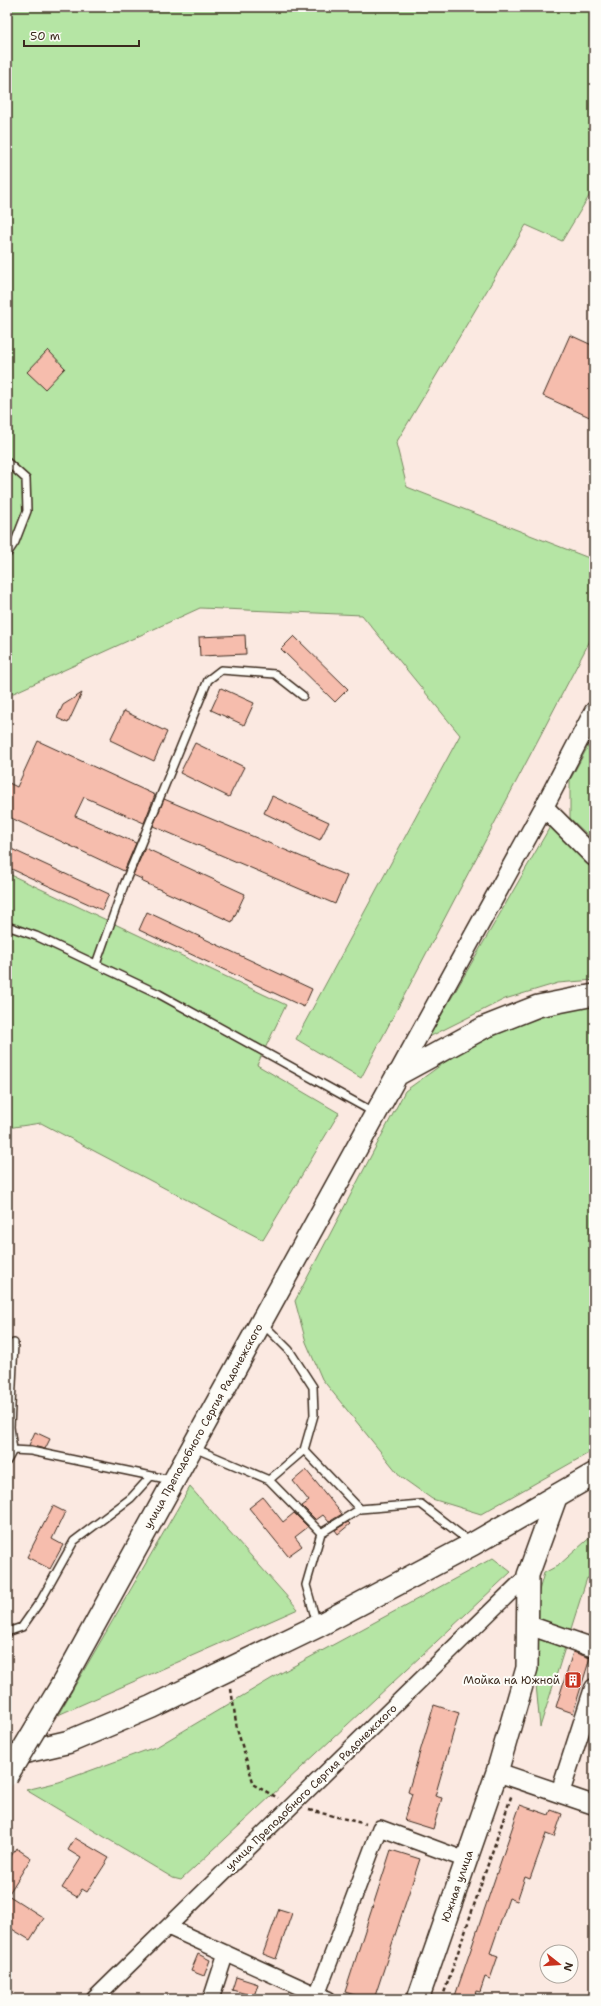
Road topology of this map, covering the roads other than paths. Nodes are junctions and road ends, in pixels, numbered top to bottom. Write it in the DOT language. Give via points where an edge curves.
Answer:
graph roads {
  1 [pos="7,462"];
  2 [pos="7,554"];
  3 [pos="303,696"];
  4 [pos="594,711"];
  5 [pos="544,807"];
  6 [pos="594,857"];
  7 [pos="7,926"];
  8 [pos="96,964"];
  9 [pos="594,995"];
  10 [pos="397,1075"];
  11 [pos="375,1113"];
  12 [pos="260,1322"];
  13 [pos="14,1343"];
  14 [pos="192,1447"];
  15 [pos="13,1450"];
  16 [pos="304,1450"];
  17 [pos="7,1461"];
  18 [pos="594,1474"];
  19 [pos="151,1476"];
  20 [pos="174,1480"];
  21 [pos="269,1480"];
  22 [pos="557,1495"];
  23 [pos="360,1509"];
  24 [pos="321,1533"];
  25 [pos="473,1544"];
  26 [pos="528,1575"];
  27 [pos="528,1625"];
  28 [pos="318,1626"];
  29 [pos="7,1632"];
  30 [pos="594,1648"];
  31 [pos="594,1688"];
  32 [pos="7,1756"];
  33 [pos="497,1772"];
  34 [pos="7,1776"];
  35 [pos="560,1793"];
  36 [pos="594,1805"];
  37 [pos="466,1860"];
  38 [pos="168,1927"];
  39 [pos="226,1953"];
  40 [pos="321,1998"];
  41 [pos="94,1999"];
  42 [pos="210,1999"];
  43 [pos="418,1999"];
  1 -- 2 [label="lane" via="26,479 27,511 15,542"];
  3 -- 8 [label="lane" via="275,674 221,670 208,680 124,885"];
  4 -- 5 [label="street"];
  5 -- 6 [label="street"];
  5 -- 10 [label="street"];
  7 -- 8 [label="lane" via="36,936"];
  8 -- 11 [label="lane" via="159,994"];
  9 -- 10 [label="main road" via="538,1006 485,1027"];
  10 -- 11 [label="main road, улица Преподобного Сергия Радонежского"];
  11 -- 12 [label="main road, улица Преподобного Сергия Радонежского"];
  12 -- 14 [label="main road, улица Преподобного Сергия Радонежского"];
  12 -- 16 [label="lane" via="289,1350 313,1387 314,1414"];
  13 -- 15 [label="lane" via="10,1427"];
  14 -- 20 [label="main road, улица Преподобного Сергия Радонежского"];
  14 -- 21 [label="lane"];
  15 -- 17 [label="lane"];
  15 -- 19 [label="lane" via="31,1451"];
  16 -- 21 [label="lane"];
  16 -- 23 [label="lane"];
  18 -- 22 [label="highway"];
  19 -- 20 [label="lane"];
  19 -- 29 [label="lane" via="131,1498 74,1541 41,1600 22,1627"];
  20 -- 34 [label="main road, улица Преподобного Сергия Радонежского, bridge" via="62,1684"];
  21 -- 24 [label="lane"];
  22 -- 25 [label="highway"];
  22 -- 26 [label="main road, Южная улица"];
  23 -- 24 [label="lane"];
  23 -- 25 [label="lane" via="421,1504"];
  24 -- 28 [label="lane" via="306,1585"];
  25 -- 28 [label="highway"];
  26 -- 27 [label="main road, Южная улица"];
  26 -- 38 [label="street, улица Преподобного Сергия Радонежского"];
  27 -- 30 [label="street"];
  27 -- 33 [label="main road, Южная улица" via="527,1668"];
  28 -- 32 [label="highway" via="151,1707 68,1742"];
  31 -- 35 [label="street"];
  33 -- 35 [label="street"];
  33 -- 37 [label="main road, Южная улица"];
  35 -- 36 [label="street"];
  37 -- 40 [label="street" via="380,1828"];
  37 -- 43 [label="main road, Южная улица"];
  38 -- 39 [label="street"];
  38 -- 41 [label="street, улица Преподобного Сергия Радонежского"];
  39 -- 40 [label="street"];
  39 -- 42 [label="street"];
}
